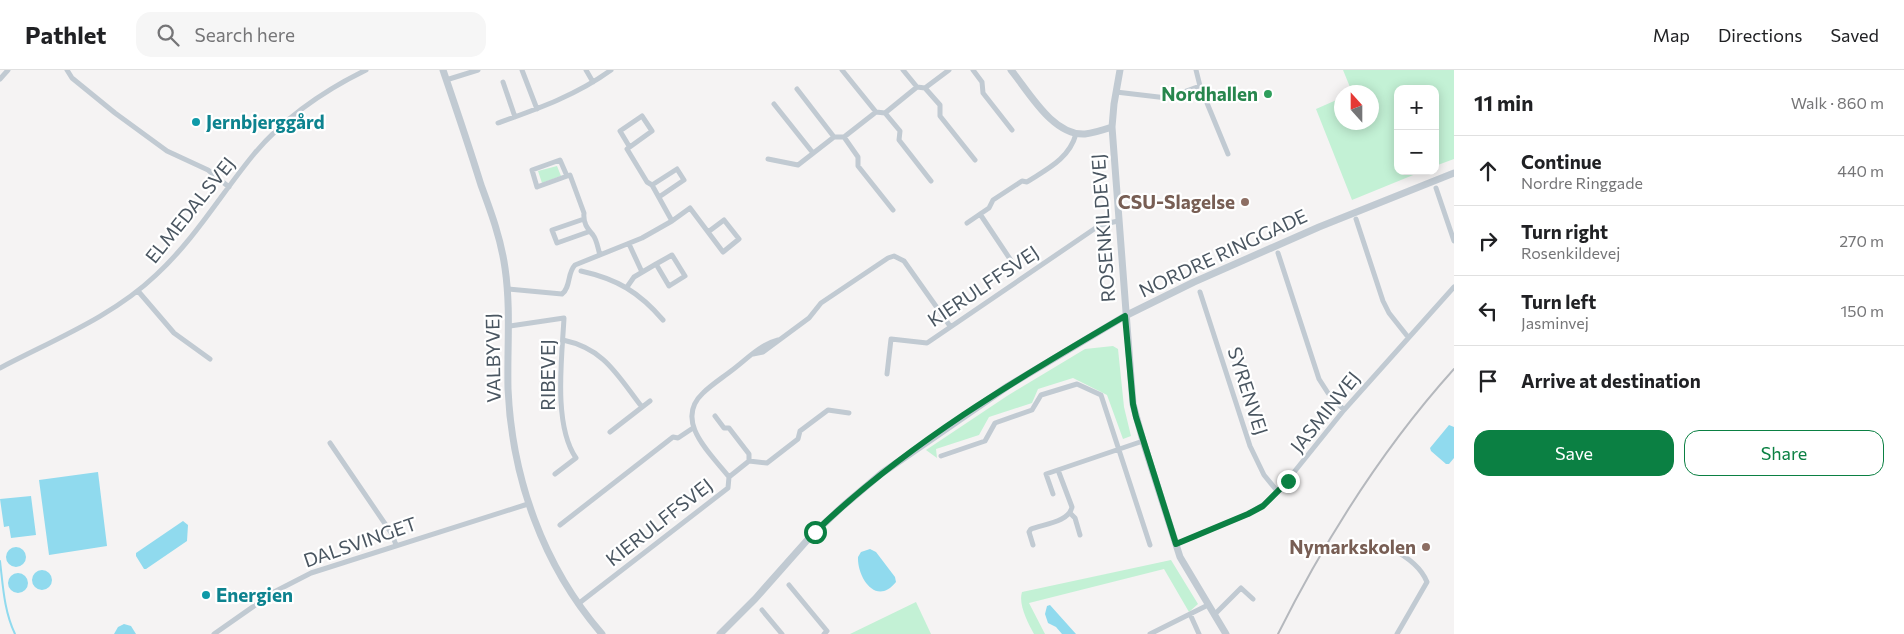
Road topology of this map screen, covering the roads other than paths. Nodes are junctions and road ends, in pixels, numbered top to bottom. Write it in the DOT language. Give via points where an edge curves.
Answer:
graph roads {
  1 [pos="8,70"];
  2 [pos="67,70"];
  3 [pos="366,70"];
  4 [pos="443,70"];
  5 [pos="478,70"];
  6 [pos="522,70"];
  7 [pos="586,70"];
  8 [pos="611,70"];
  9 [pos="842,70"];
  10 [pos="903,70"];
  11 [pos="949,70"];
  12 [pos="973,70"];
  13 [pos="1011,70"];
  14 [pos="1120,70"];
  15 [pos="1196,70"];
  16 [pos="0,79"];
  17 [pos="446,80"];
  18 [pos="502,82"];
  19 [pos="593,82"];
  20 [pos="1200,86"];
  21 [pos="917,87"];
  22 [pos="925,88"];
  23 [pos="797,89"];
  24 [pos="1116,92"];
  25 [pos="774,104"];
  26 [pos="537,109"];
  27 [pos="876,112"];
  28 [pos="885,113"];
  29 [pos="515,117"];
  30 [pos="498,123"];
  31 [pos="1112,127"];
  32 [pos="1012,130"];
  33 [pos="1076,134"];
  34 [pos="834,136"];
  35 [pos="844,137"];
  36 [pos="630,146"];
  37 [pos="813,153"];
  38 [pos="1228,154"];
  39 [pos="768,159"];
  40 [pos="975,160"];
  41 [pos="1454,174"];
  42 [pos="567,176"];
  43 [pos="931,181"];
  44 [pos="652,185"];
  45 [pos="229,187"];
  46 [pos="1436,188"];
  47 [pos="659,197"];
  48 [pos="893,210"];
  49 [pos="980,214"];
  50 [pos="584,219"];
  51 [pos="1356,219"];
  52 [pos="672,221"];
  53 [pos="1118,221"];
  54 [pos="967,223"];
  55 [pos="588,232"];
  56 [pos="708,232"];
  57 [pos="1454,241"];
  58 [pos="629,244"];
  59 [pos="1278,253"];
  60 [pos="600,255"];
  61 [pos="1012,262"];
  62 [pos="656,264"];
  63 [pos="581,271"];
  64 [pos="642,272"];
  65 [pos="627,287"];
  66 [pos="1454,287"];
  67 [pos="508,289"];
  68 [pos="138,291"];
  69 [pos="1200,292"];
  70 [pos="1125,316"];
  71 [pos="663,320"];
  72 [pos="510,326"];
  73 [pos="950,326"];
  74 [pos="1408,337"];
  75 [pos="563,340"];
  76 [pos="210,359"];
  77 [pos="0,368"];
  78 [pos="887,374"];
  79 [pos="650,401"];
  80 [pos="642,407"];
  81 [pos="1344,410"];
  82 [pos="849,413"];
  83 [pos="715,416"];
  84 [pos="693,428"];
  85 [pos="610,432"];
  86 [pos="1143,441"];
  87 [pos="330,443"];
  88 [pos="1118,450"];
  89 [pos="941,456"];
  90 [pos="749,461"];
  91 [pos="1058,470"];
  92 [pos="555,474"];
  93 [pos="729,477"];
  94 [pos="1278,492"];
  95 [pos="1053,494"];
  96 [pos="528,504"];
  97 [pos="1070,514"];
  98 [pos="560,525"];
  99 [pos="1080,535"];
  100 [pos="1176,544"];
  101 [pos="396,545"];
  102 [pos="1033,545"];
  103 [pos="1150,545"];
  104 [pos="1390,548"];
  105 [pos="789,585"];
  106 [pos="1253,598"];
  107 [pos="578,604"];
  108 [pos="1208,605"];
  109 [pos="762,610"];
  110 [pos="1190,614"];
  111 [pos="1214,615"];
  112 [pos="825,633"];
  113 [pos="214,634"];
  114 [pos="602,634"];
  115 [pos="720,634"];
  116 [pos="782,634"];
  117 [pos="1150,634"];
  118 [pos="1199,634"];
  119 [pos="1226,634"];
  120 [pos="1397,634"];
  1 -- 16 [label="street"];
  2 -- 45 [label="street" via="72,78 115,113 167,151 208,170"];
  3 -- 45 [label="street, ELMEDALSVEJ" via="325,92 292,116 254,154"];
  4 -- 17 [label="street, VALBYVEJ"];
  5 -- 17 [label="street"];
  6 -- 26 [label="street"];
  7 -- 19 [label="street"];
  8 -- 19 [label="street"];
  9 -- 27 [label="street"];
  10 -- 21 [label="street"];
  11 -- 22 [label="street"];
  12 -- 32 [label="street" via="982,82 983,93"];
  13 -- 33 [label="street" via="1056,125"];
  14 -- 24 [label="street, ROSENKILDEVEJ"];
  15 -- 20 [label="street"];
  17 -- 67 [label="street, VALBYVEJ" via="493,219"];
  18 -- 29 [label="street"];
  19 -- 26 [label="street"];
  20 -- 24 [label="street" via="1167,98"];
  20 -- 38 [label="street"];
  21 -- 22 [label="street"];
  21 -- 28 [label="street"];
  22 -- 40 [label="street" via="940,105 940,116"];
  23 -- 34 [label="street"];
  24 -- 31 [label="street, ROSENKILDEVEJ"];
  25 -- 37 [label="street"];
  26 -- 29 [label="street"];
  27 -- 28 [label="street"];
  27 -- 35 [label="street"];
  28 -- 43 [label="street" via="900,132 899,140"];
  29 -- 30 [label="street"];
  31 -- 33 [label="street"];
  31 -- 53 [label="street, ROSENKILDEVEJ"];
  33 -- 49 [label="street" via="1062,159 993,200 989,208"];
  34 -- 35 [label="street"];
  34 -- 37 [label="street"];
  35 -- 48 [label="street" via="858,157 858,166"];
  36 -- 36 [label="street" via="652,131 642,116 620,131"];
  36 -- 44 [label="street" via="627,149"];
  37 -- 39 [label="street" via="798,165"];
  41 -- 70 [label="street, NORDRE RINGGADE" via="1275,246"];
  42 -- 42 [label="street" via="538,187 532,170 560,160"];
  42 -- 50 [label="street" via="570,175"];
  44 -- 47 [label="street"];
  44 -- 47 [label="street" via="677,169 684,180"];
  45 -- 68 [label="street, ELMEDALSVEJ" via="176,255"];
  46 -- 57 [label="street"];
  47 -- 52 [label="street"];
  49 -- 54 [label="street"];
  49 -- 61 [label="street"];
  50 -- 55 [label="street"];
  50 -- 55 [label="street" via="552,230 557,243"];
  51 -- 74 [label="street" via="1389,313"];
  52 -- 56 [label="street" via="690,208"];
  52 -- 58 [label="street"];
  53 -- 70 [label="street, ROSENKILDEVEJ"];
  53 -- 73 [label="street, KIERULFFSVEJ" via="1100,225"];
  55 -- 60 [label="street" via="593,235"];
  56 -- 56 [label="street" via="723,252 739,239 724,220"];
  58 -- 60 [label="street"];
  58 -- 64 [label="street"];
  59 -- 81 [label="street" via="1316,370 1328,393"];
  60 -- 67 [label="street" via="573,267 566,291 562,294"];
  62 -- 62 [label="street" via="672,255 685,276 669,286"];
  62 -- 64 [label="street"];
  63 -- 65 [label="street"];
  64 -- 65 [label="street"];
  65 -- 71 [label="street"];
  66 -- 74 [label="street, JASMINVEJ"];
  67 -- 72 [label="street, VALBYVEJ"];
  68 -- 76 [label="street" via="174,333"];
  68 -- 77 [label="street, ELMEDALSVEJ" via="101,316"];
  69 -- 94 [label="street, SYRENVEJ" via="1250,446 1264,474"];
  70 -- 86 [label="street, ROSENKILDEVEJ" via="1133,404"];
  70 -- 115 [label="street, NORDRE RINGGADE" via="1008,386 882,473 810,537"];
  72 -- 75 [label="street, RIBEVEJ" via="564,318"];
  72 -- 96 [label="street, VALBYVEJ" via="508,387 511,426"];
  73 -- 78 [label="street, KIERULFFSVEJ" via="926,343 891,339"];
  73 -- 84 [label="street" via="904,261 894,256 888,258 821,303 809,318 763,352 753,354 699,398 692,413"];
  74 -- 81 [label="street, JASMINVEJ"];
  75 -- 80 [label="street" via="579,344 601,357"];
  75 -- 92 [label="street, RIBEVEJ" via="563,423 568,444 576,458"];
  79 -- 80 [label="street"];
  80 -- 85 [label="street"];
  81 -- 94 [label="street, JASMINVEJ"];
  82 -- 90 [label="street" via="828,410 800,431 798,439 767,463"];
  83 -- 90 [label="street" via="749,454"];
  84 -- 93 [label="street"];
  84 -- 98 [label="street" via="674,438"];
  86 -- 88 [label="street"];
  86 -- 100 [label="street, ROSENKILDEVEJ"];
  87 -- 101 [label="street" via="392,534"];
  88 -- 89 [label="street" via="1101,395 1077,384 1041,395 1032,410 995,423 985,441"];
  88 -- 91 [label="street"];
  88 -- 103 [label="street"];
  90 -- 93 [label="street, KIERULFFSVEJ"];
  91 -- 95 [label="street" via="1046,474"];
  91 -- 97 [label="street" via="1072,507"];
  93 -- 107 [label="street, KIERULFFSVEJ" via="728,488"];
  94 -- 100 [label="street, JASMINVEJ" via="1248,514"];
  96 -- 101 [label="street, DALSVINGET"];
  96 -- 107 [label="street, VALBYVEJ" via="546,548"];
  97 -- 99 [label="street" via="1075,518"];
  97 -- 102 [label="street" via="1031,529 1028,532"];
  100 -- 108 [label="street, ROSENKILDEVEJ" via="1185,567"];
  101 -- 113 [label="street, DALSVINGET" via="293,581"];
  104 -- 120 [label="street" via="1420,569 1427,582"];
  105 -- 112 [label="street"];
  106 -- 111 [label="street" via="1241,588"];
  107 -- 114 [label="street, VALBYVEJ"];
  108 -- 110 [label="street"];
  108 -- 111 [label="street, ROSENKILDEVEJ"];
  109 -- 116 [label="street"];
  110 -- 117 [label="street"];
  110 -- 118 [label="street"];
  111 -- 119 [label="street, ROSENKILDEVEJ"];
}
